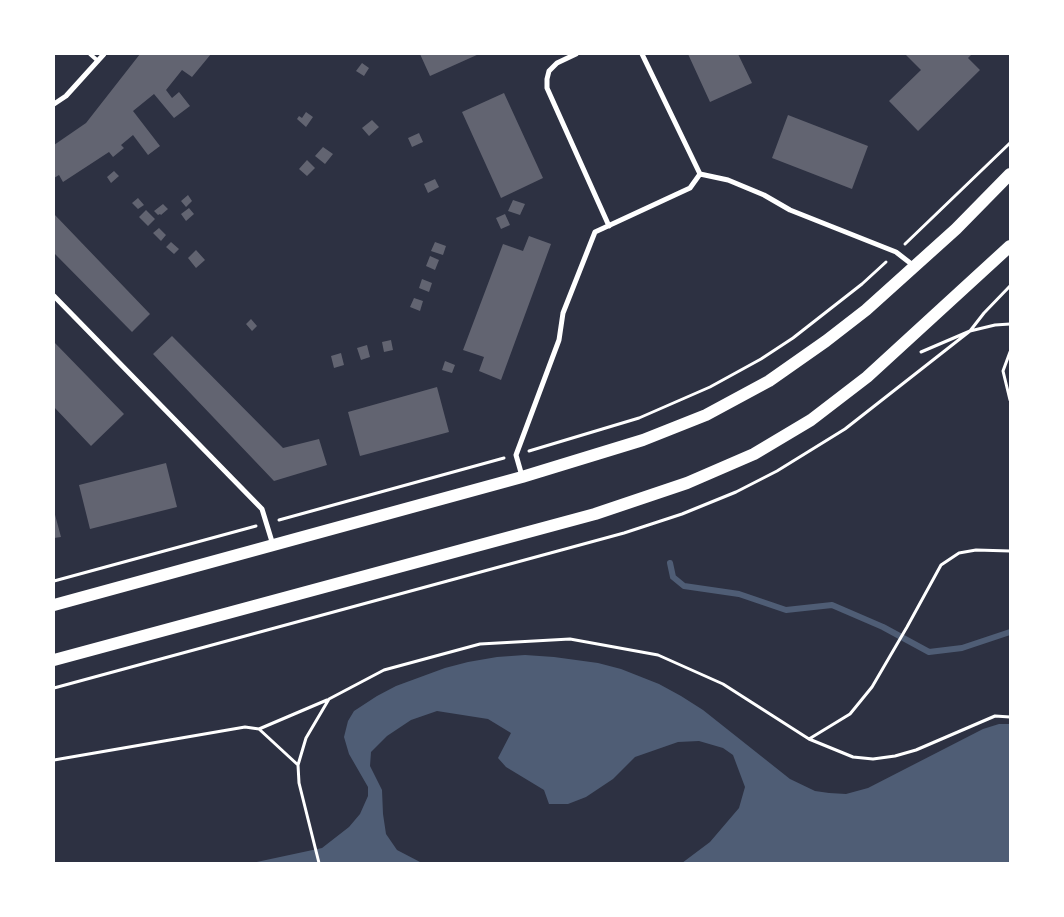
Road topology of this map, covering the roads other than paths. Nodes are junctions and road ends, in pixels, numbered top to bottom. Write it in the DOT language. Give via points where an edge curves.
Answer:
graph roads {
  1 [pos="90,54"];
  2 [pos="104,54"];
  3 [pos="576,54"];
  4 [pos="642,54"];
  5 [pos="98,61"];
  6 [pos="54,104"];
  7 [pos="700,174"];
  8 [pos="1010,174"];
  9 [pos="609,226"];
  10 [pos="1010,246"];
  11 [pos="915,267"];
  12 [pos="54,296"];
  13 [pos="522,477"];
  14 [pos="273,545"];
  15 [pos="54,605"];
  16 [pos="54,660"];
  1 -- 5 [label="lane"];
  2 -- 5 [label="street"];
  3 -- 9 [label="street" via="557,63 549,71 547,88"];
  4 -- 7 [label="street"];
  5 -- 6 [label="street" via="66,96"];
  7 -- 9 [label="street" via="690,188"];
  7 -- 11 [label="street" via="728,180 790,210 896,252"];
  8 -- 11 [label="main road"];
  9 -- 13 [label="street" via="595,232 563,313 559,340 516,455"];
  10 -- 16 [label="main road" via="867,377 811,420 754,454 687,483 594,514"];
  11 -- 13 [label="main road" via="826,342 769,381 706,415 643,440"];
  12 -- 14 [label="street" via="262,509"];
  13 -- 14 [label="main road"];
  14 -- 15 [label="main road"];
}
